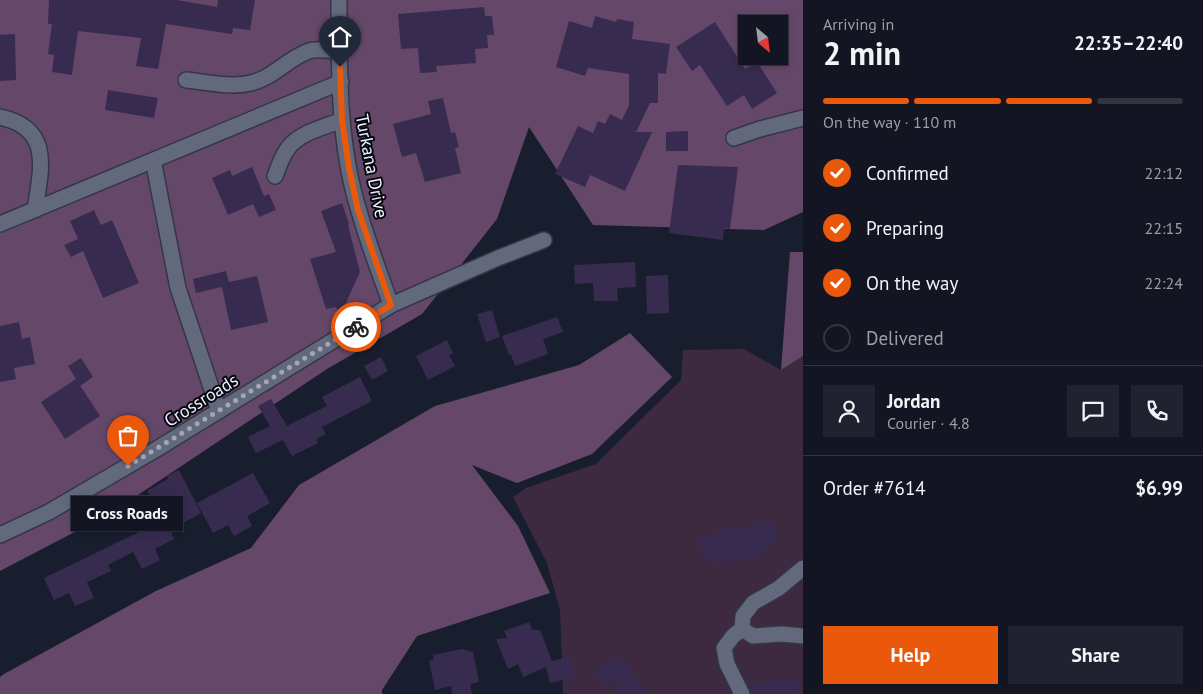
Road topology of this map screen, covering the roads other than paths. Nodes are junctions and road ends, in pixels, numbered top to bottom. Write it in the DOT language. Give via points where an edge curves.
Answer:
graph roads {
  1 [pos="340,0"];
  2 [pos="340,51"];
  3 [pos="186,80"];
  4 [pos="341,82"];
  5 [pos="0,117"];
  6 [pos="803,118"];
  7 [pos="342,120"];
  8 [pos="734,138"];
  9 [pos="153,160"];
  10 [pos="275,176"];
  11 [pos="35,210"];
  12 [pos="0,224"];
  13 [pos="544,240"];
  14 [pos="391,305"];
  15 [pos="219,411"];
  16 [pos="0,535"];
  17 [pos="803,568"];
  18 [pos="742,629"];
  19 [pos="803,636"];
  20 [pos="742,694"];
  1 -- 2 [label="street, Turkana Drive"];
  2 -- 3 [label="street" via="310,50 252,83"];
  2 -- 4 [label="street, Turkana Drive"];
  4 -- 7 [label="street, Turkana Drive"];
  4 -- 9 [label="street"];
  5 -- 11 [label="street" via="27,127 35,138 41,164"];
  6 -- 8 [label="street"];
  7 -- 10 [label="street" via="293,142"];
  7 -- 14 [label="street, Turkana Drive" via="358,210"];
  9 -- 11 [label="street"];
  9 -- 15 [label="street" via="178,288"];
  11 -- 12 [label="street"];
  13 -- 14 [label="street, Crossroads"];
  14 -- 15 [label="street, Crossroads"];
  15 -- 16 [label="street, Crossroads" via="49,512"];
  17 -- 18 [label="street" via="779,588 752,603 743,616"];
  18 -- 19 [label="street" via="753,636"];
  18 -- 20 [label="street" via="724,648 727,664"];
}
